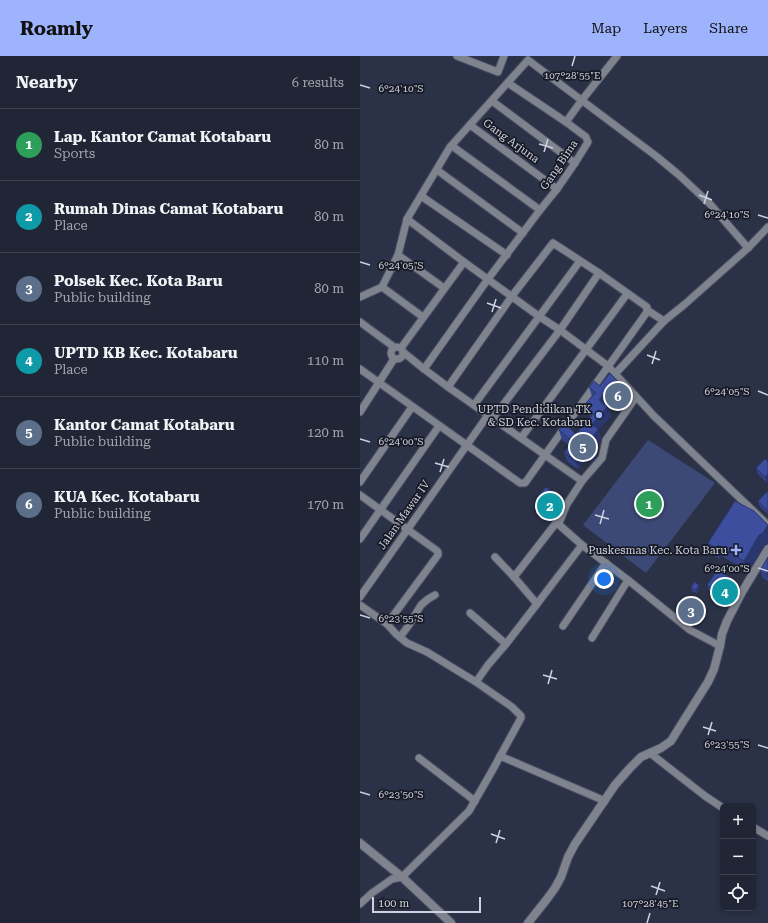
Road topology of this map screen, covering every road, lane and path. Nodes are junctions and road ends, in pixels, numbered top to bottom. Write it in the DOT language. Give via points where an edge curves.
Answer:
graph roads {
  1 [pos="457,56"];
  2 [pos="504,56"];
  3 [pos="617,56"];
  4 [pos="474,59"];
  5 [pos="508,83"];
  6 [pos="582,100"];
  7 [pos="492,101"];
  8 [pos="566,122"];
  9 [pos="470,125"];
  10 [pos="452,146"];
  11 [pos="575,163"];
  12 [pos="437,170"];
  13 [pos="557,189"];
  14 [pos="421,196"];
  15 [pos="540,210"];
  16 [pos="407,219"];
  17 [pos="768,227"];
  18 [pos="523,233"];
  19 [pos="748,248"];
  20 [pos="398,255"];
  21 [pos="507,255"];
  22 [pos="580,261"];
  23 [pos="464,262"];
  24 [pos="599,273"];
  25 [pos="488,279"];
  26 [pos="382,287"];
  27 [pos="444,288"];
  28 [pos="627,294"];
  29 [pos="512,296"];
  30 [pos="360,297"];
  31 [pos="648,310"];
  32 [pos="423,317"];
  33 [pos="540,317"];
  34 [pos="664,321"];
  35 [pos="360,322"];
  36 [pos="560,330"];
  37 [pos="399,349"];
  38 [pos="586,350"];
  39 [pos="394,359"];
  40 [pos="608,366"];
  41 [pos="360,369"];
  42 [pos="424,369"];
  43 [pos="615,374"];
  44 [pos="379,382"];
  45 [pos="448,386"];
  46 [pos="636,397"];
  47 [pos="474,405"];
  48 [pos="412,407"];
  49 [pos="360,412"];
  50 [pos="491,417"];
  51 [pos="439,426"];
  52 [pos="521,438"];
  53 [pos="467,445"];
  54 [pos="545,455"];
  55 [pos="582,481"];
  56 [pos="360,482"];
  57 [pos="360,495"];
  58 [pos="380,510"];
  59 [pos="558,523"];
  60 [pos="768,525"];
  61 [pos="408,529"];
  62 [pos="360,539"];
  63 [pos="582,545"];
  64 [pos="768,549"];
  65 [pos="495,557"];
  66 [pos="606,563"];
  67 [pos="514,577"];
  68 [pos="628,580"];
  69 [pos="435,595"];
  70 [pos="360,597"];
  71 [pos="537,604"];
  72 [pos="360,606"];
  73 [pos="470,613"];
  74 [pos="387,624"];
  75 [pos="563,626"];
  76 [pos="400,637"];
  77 [pos="592,638"];
  78 [pos="506,644"];
  79 [pos="720,646"];
  80 [pos="476,682"];
  81 [pos="650,753"];
  82 [pos="500,756"];
  83 [pos="419,758"];
  84 [pos="605,800"];
  85 [pos="475,801"];
  86 [pos="720,806"];
  87 [pos="756,829"];
  88 [pos="768,836"];
  89 [pos="360,843"];
  90 [pos="402,877"];
  91 [pos="360,904"];
  92 [pos="451,923"];
  93 [pos="528,923"];
  1 -- 4 [label="street"];
  2 -- 4 [label="street" via="498,72"];
  3 -- 6 [label="street"];
  5 -- 6 [label="street" via="528,60"];
  5 -- 7 [label="street"];
  5 -- 8 [label="street, Gang Bima"];
  6 -- 8 [label="street"];
  6 -- 19 [label="street" via="679,175 710,204"];
  7 -- 9 [label="street"];
  7 -- 11 [label="street"];
  8 -- 11 [label="street, Gang Bima" via="588,140"];
  9 -- 10 [label="street"];
  9 -- 13 [label="street, Gang Arjuna"];
  10 -- 12 [label="street"];
  10 -- 15 [label="street"];
  11 -- 13 [label="street, Gang Bima"];
  12 -- 14 [label="street"];
  12 -- 18 [label="street"];
  13 -- 15 [label="street, Gang Bima"];
  14 -- 16 [label="street"];
  14 -- 21 [label="street"];
  15 -- 18 [label="street, Gang Bima"];
  16 -- 20 [label="street"];
  16 -- 23 [label="street"];
  17 -- 19 [label="street"];
  18 -- 21 [label="street, Gang Bima"];
  19 -- 34 [label="street"];
  20 -- 26 [label="street"];
  20 -- 27 [label="street"];
  21 -- 25 [label="street, Gang Bima"];
  22 -- 24 [label="street"];
  22 -- 29 [label="street" via="553,243"];
  22 -- 33 [label="street"];
  23 -- 25 [label="street"];
  23 -- 27 [label="street"];
  24 -- 28 [label="street"];
  24 -- 36 [label="street, Jalan Mawar IV"];
  25 -- 29 [label="street"];
  25 -- 42 [label="street, Gang Bima"];
  26 -- 30 [label="street"];
  26 -- 32 [label="street"];
  27 -- 32 [label="street"];
  28 -- 31 [label="street"];
  28 -- 38 [label="street"];
  29 -- 33 [label="street"];
  29 -- 45 [label="street"];
  31 -- 34 [label="street"];
  31 -- 40 [label="street"];
  32 -- 37 [label="street"];
  33 -- 36 [label="street"];
  33 -- 47 [label="street"];
  34 -- 43 [label="street"];
  35 -- 37 [label="street"];
  36 -- 38 [label="street"];
  36 -- 50 [label="street, Jalan Mawar IV"];
  37 -- 39 [label="street" via="402,356"];
  37 -- 39 [label="street" via="391,351"];
  37 -- 42 [label="street"];
  38 -- 40 [label="street"];
  38 -- 52 [label="street"];
  39 -- 44 [label="street"];
  40 -- 43 [label="street"];
  40 -- 54 [label="street"];
  41 -- 44 [label="street"];
  42 -- 45 [label="street"];
  43 -- 46 [label="street"];
  44 -- 48 [label="street"];
  44 -- 49 [label="street"];
  45 -- 47 [label="street"];
  46 -- 55 [label="street" via="606,440 602,458"];
  46 -- 60 [label="street"];
  47 -- 50 [label="street"];
  48 -- 51 [label="street"];
  48 -- 56 [label="street"];
  50 -- 52 [label="street"];
  50 -- 53 [label="street, Jalan Mawar IV"];
  51 -- 53 [label="street"];
  51 -- 58 [label="street"];
  52 -- 54 [label="street"];
  53 -- 54 [label="street" via="522,484"];
  53 -- 61 [label="street, Jalan Mawar IV"];
  54 -- 55 [label="street"];
  55 -- 59 [label="street"];
  57 -- 58 [label="street"];
  58 -- 61 [label="street"];
  58 -- 62 [label="street"];
  59 -- 63 [label="street"];
  59 -- 67 [label="street"];
  61 -- 70 [label="street, Jalan Mawar IV"];
  61 -- 74 [label="street" via="436,550 438,555"];
  63 -- 66 [label="street"];
  63 -- 71 [label="street"];
  64 -- 79 [label="street" via="727,622"];
  65 -- 67 [label="street"];
  66 -- 68 [label="street"];
  66 -- 75 [label="street"];
  67 -- 71 [label="street"];
  68 -- 77 [label="street"];
  68 -- 79 [label="street" via="690,630"];
  69 -- 76 [label="street" via="421,605"];
  71 -- 78 [label="street"];
  72 -- 74 [label="street"];
  73 -- 78 [label="street"];
  74 -- 76 [label="street"];
  76 -- 80 [label="street"];
  78 -- 80 [label="street"];
  79 -- 81 [label="street" via="708,682 680,728 670,741"];
  80 -- 82 [label="street" via="521,716"];
  81 -- 84 [label="street" via="641,757 630,768"];
  81 -- 86 [label="street"];
  82 -- 84 [label="street"];
  82 -- 85 [label="street"];
  83 -- 85 [label="street"];
  84 -- 93 [label="street" via="575,844 555,888"];
  85 -- 90 [label="street" via="469,811"];
  87 -- 88 [label="street"];
  89 -- 90 [label="street"];
  90 -- 91 [label="street" via="392,879"];
  90 -- 92 [label="street"];
}
